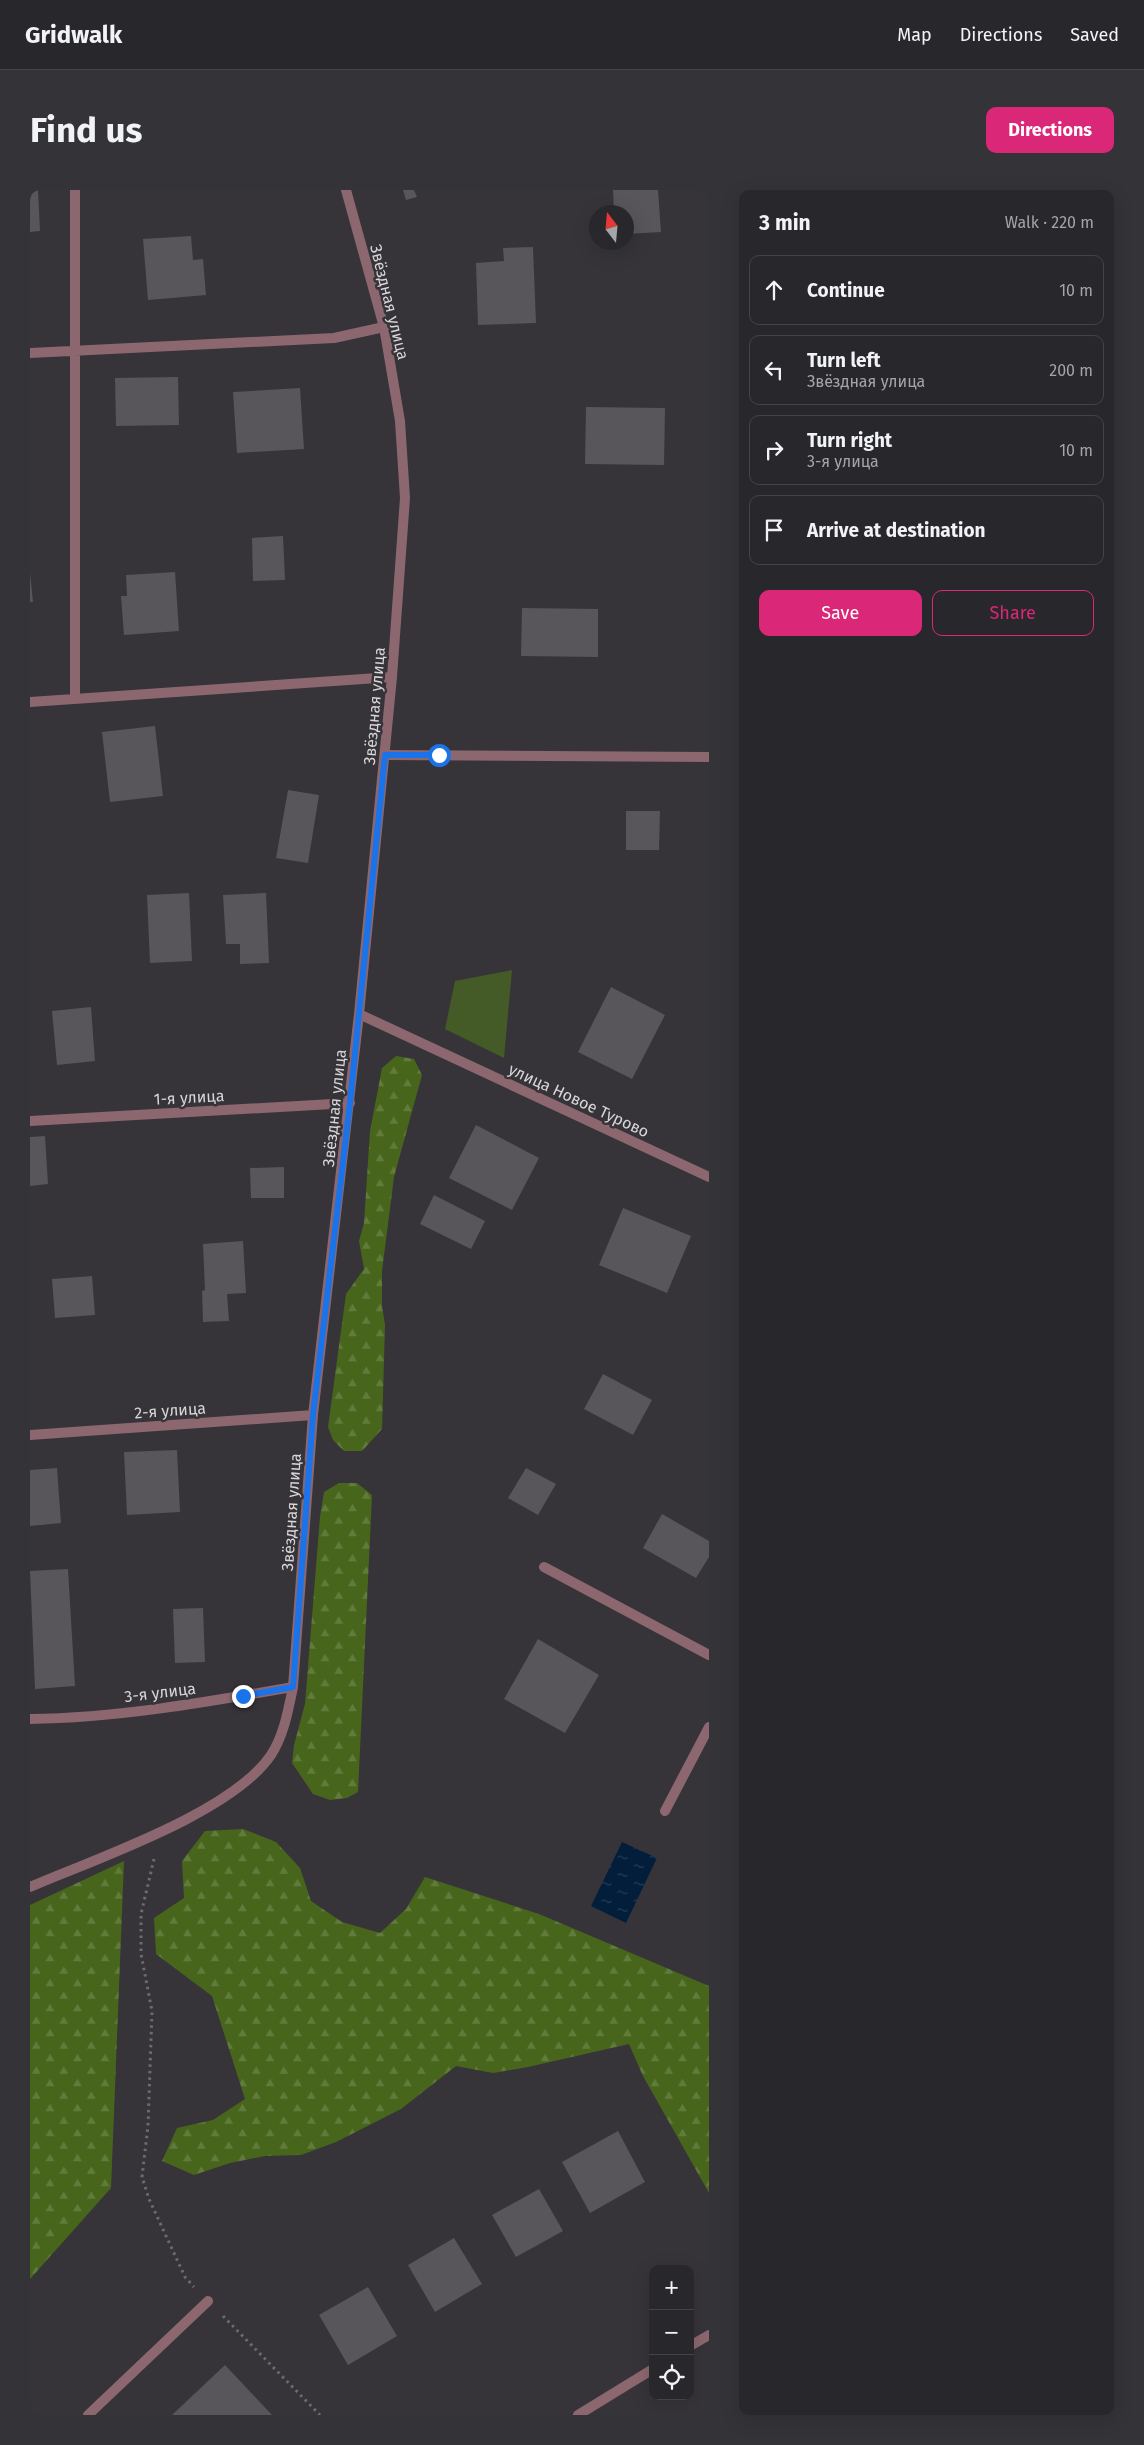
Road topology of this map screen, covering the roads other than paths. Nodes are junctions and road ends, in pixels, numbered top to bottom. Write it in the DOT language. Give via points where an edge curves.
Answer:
graph roads {
  1 [pos="76,190"];
  2 [pos="346,190"];
  3 [pos="384,327"];
  4 [pos="77,350"];
  5 [pos="30,353"];
  6 [pos="392,677"];
  7 [pos="75,699"];
  8 [pos="30,702"];
  9 [pos="385,755"];
  10 [pos="709,757"];
  11 [pos="359,1014"];
  12 [pos="350,1103"];
  13 [pos="30,1120"];
  14 [pos="709,1177"];
  15 [pos="313,1415"];
  16 [pos="30,1435"];
  17 [pos="544,1567"];
  18 [pos="709,1655"];
  19 [pos="293,1687"];
  20 [pos="30,1719"];
  21 [pos="709,1728"];
  22 [pos="665,1811"];
  23 [pos="30,1887"];
  24 [pos="208,2301"];
  25 [pos="709,2335"];
  26 [pos="694,2344"];
  27 [pos="649,2371"];
  28 [pos="88,2415"];
  29 [pos="578,2415"];
  1 -- 4 [label="street"];
  2 -- 3 [label="street, Звёздная улица"];
  3 -- 4 [label="street" via="334,338"];
  3 -- 6 [label="street, Звёздная улица" via="400,421 405,498"];
  4 -- 5 [label="street"];
  4 -- 7 [label="street"];
  6 -- 7 [label="street"];
  6 -- 9 [label="street, Звёздная улица"];
  7 -- 8 [label="street"];
  9 -- 10 [label="street"];
  9 -- 11 [label="street, Звёздная улица"];
  11 -- 12 [label="street, Звёздная улица"];
  11 -- 14 [label="street, улица Новое Турово"];
  12 -- 13 [label="street, 1-я улица"];
  12 -- 15 [label="street, Звёздная улица"];
  15 -- 16 [label="street, 2-я улица"];
  15 -- 19 [label="street, Звёздная улица"];
  17 -- 18 [label="street"];
  19 -- 20 [label="street, 3-я улица" via="72,1718"];
  19 -- 23 [label="street, Звёздная улица" via="286,1723 270,1756 247,1780 213,1806"];
  21 -- 22 [label="street"];
  24 -- 28 [label="street"];
  25 -- 26 [label="street"];
  27 -- 29 [label="street"];
}
